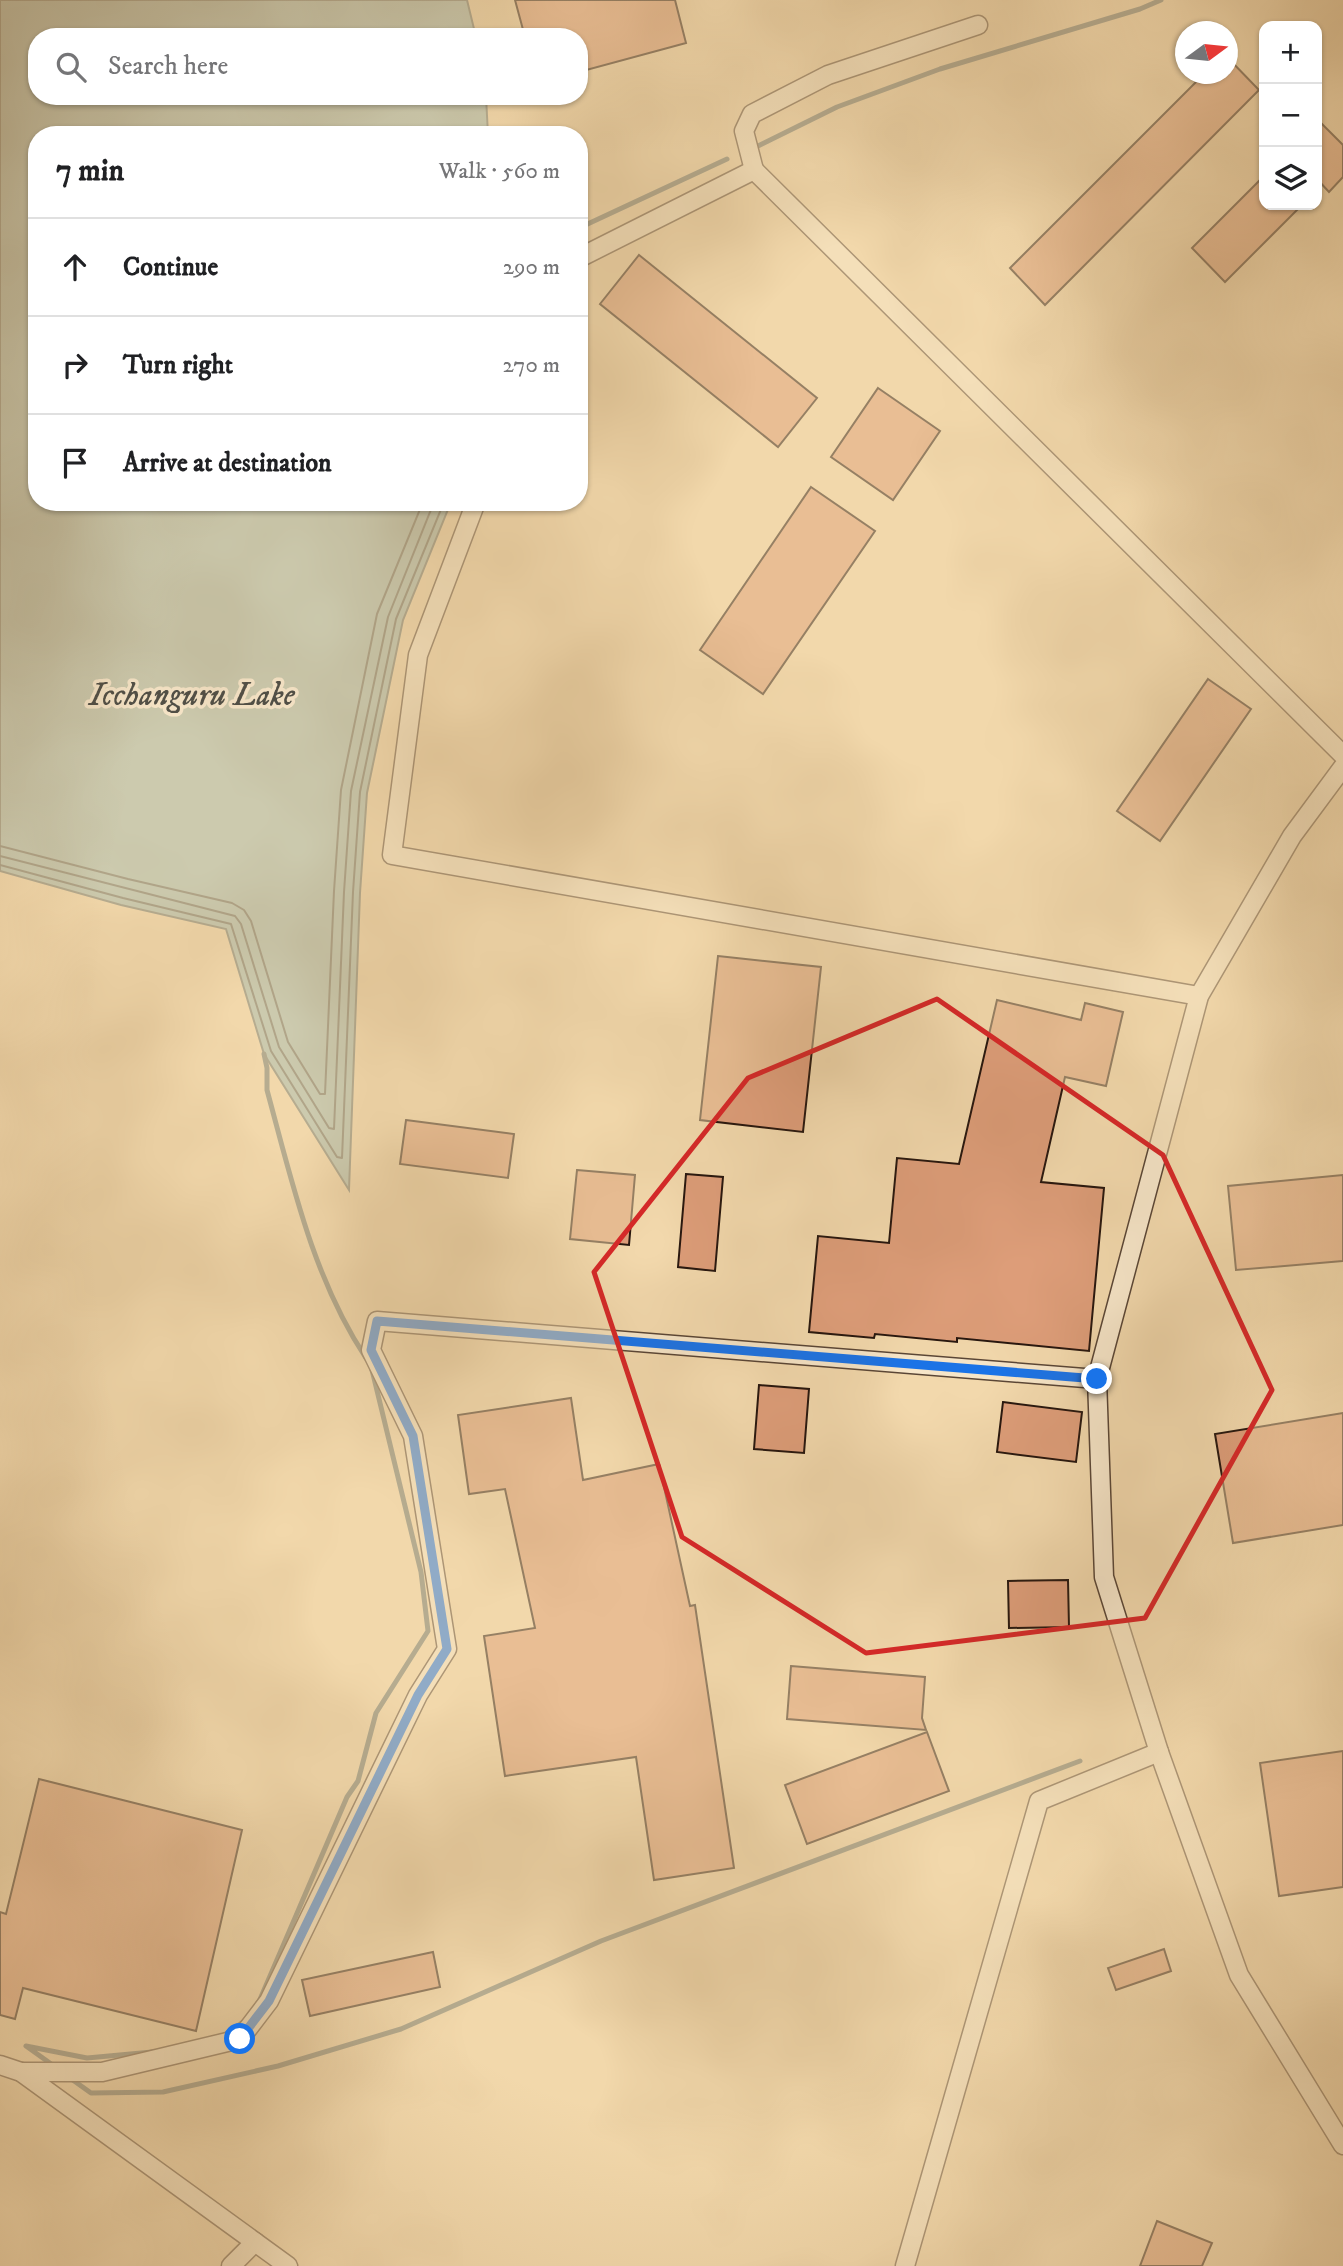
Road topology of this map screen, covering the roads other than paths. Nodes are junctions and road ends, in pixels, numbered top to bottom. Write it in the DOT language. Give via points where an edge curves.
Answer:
graph roads {
  1 [pos="978,25"];
  2 [pos="754,170"];
  3 [pos="588,253"];
  4 [pos="473,511"];
  5 [pos="1343,755"];
  6 [pos="1343,767"];
  7 [pos="1199,996"];
  8 [pos="1097,1379"];
  9 [pos="1159,1752"];
  10 [pos="0,2065"];
  11 [pos="21,2072"];
  12 [pos="1343,2145"];
  13 [pos="255,2242"];
  14 [pos="231,2266"];
  15 [pos="288,2266"];
  16 [pos="905,2266"];
  1 -- 2 [label="street" via="828,75 752,114 744,131"];
  2 -- 3 [label="street"];
  2 -- 5 [label="street"];
  4 -- 7 [label="street" via="418,655 392,855"];
  6 -- 7 [label="street" via="1292,836"];
  7 -- 8 [label="street"];
  8 -- 9 [label="street" via="1104,1577"];
  8 -- 11 [label="street" via="377,1321 371,1350 413,1436 447,1649 418,1695 269,2001 240,2039 102,2072"];
  9 -- 12 [label="street" via="1239,1975"];
  9 -- 16 [label="street" via="1039,1801"];
  10 -- 11 [label="street"];
  11 -- 13 [label="street"];
  13 -- 14 [label="street"];
  13 -- 15 [label="street"];
}
